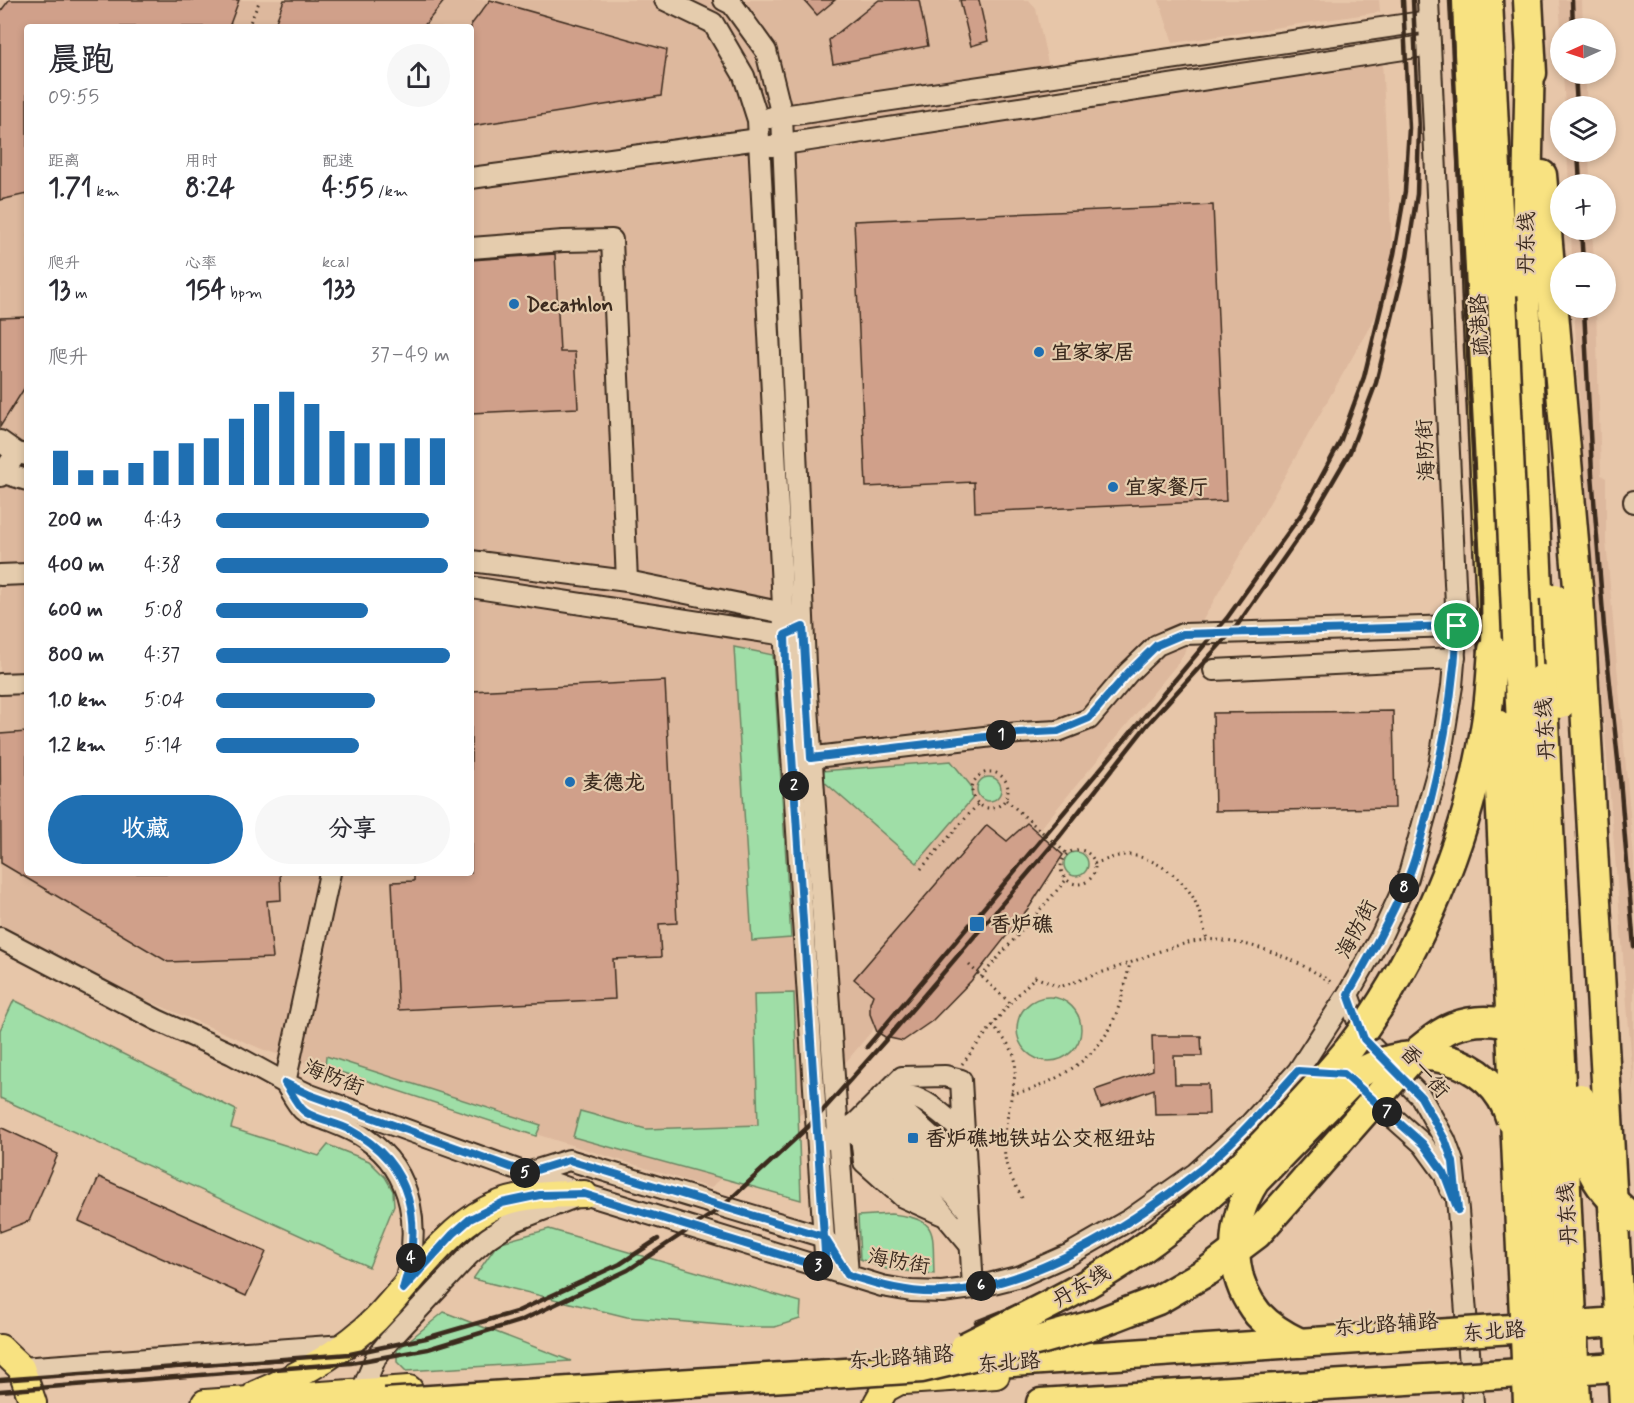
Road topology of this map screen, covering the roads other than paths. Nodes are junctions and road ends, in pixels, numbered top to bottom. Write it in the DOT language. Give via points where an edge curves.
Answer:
graph roads {
  1 [pos="664,0"];
  2 [pos="724,0"];
  3 [pos="1428,0"];
  4 [pos="1467,0"];
  5 [pos="1488,0"];
  6 [pos="1528,0"];
  7 [pos="1429,21"];
  8 [pos="1430,45"];
  9 [pos="1530,55"];
  10 [pos="782,116"];
  11 [pos="759,135"];
  12 [pos="784,144"];
  13 [pos="474,178"];
  14 [pos="474,248"];
  15 [pos="1490,297"];
  16 [pos="0,441"];
  17 [pos="22,454"];
  18 [pos="0,474"];
  19 [pos="24,479"];
  20 [pos="474,561"];
  21 [pos="24,574"];
  22 [pos="0,575"];
  23 [pos="627,581"];
  24 [pos="474,587"];
  25 [pos="1567,598"];
  26 [pos="784,613"];
  27 [pos="1457,626"];
  28 [pos="803,627"];
  29 [pos="785,635"];
  30 [pos="1493,650"];
  31 [pos="1455,658"];
  32 [pos="1214,670"];
  33 [pos="24,683"];
  34 [pos="0,684"];
  35 [pos="802,759"];
  36 [pos="329,876"];
  37 [pos="0,938"];
  38 [pos="1348,994"];
  39 [pos="1298,1071"];
  40 [pos="285,1083"];
  41 [pos="1561,1088"];
  42 [pos="880,1098"];
  43 [pos="852,1129"];
  44 [pos="964,1133"];
  45 [pos="1516,1136"];
  46 [pos="818,1146"];
  47 [pos="527,1173"];
  48 [pos="966,1176"];
  49 [pos="584,1194"];
  50 [pos="1458,1210"];
  51 [pos="968,1211"];
  52 [pos="1634,1219"];
  53 [pos="824,1237"];
  54 [pos="970,1245"];
  55 [pos="826,1269"];
  56 [pos="848,1275"];
  57 [pos="973,1288"];
  58 [pos="403,1289"];
  59 [pos="1634,1308"];
  60 [pos="1467,1319"];
  61 [pos="1634,1322"];
  62 [pos="1634,1335"];
  63 [pos="1300,1343"];
  64 [pos="344,1345"];
  65 [pos="0,1348"];
  66 [pos="1634,1354"];
  67 [pos="1634,1366"];
  68 [pos="21,1368"];
  69 [pos="922,1368"];
  70 [pos="700,1370"];
  71 [pos="1471,1375"];
  72 [pos="1634,1379"];
  73 [pos="898,1382"];
  74 [pos="1302,1387"];
  75 [pos="667,1396"];
  76 [pos="369,1400"];
  77 [pos="241,1401"];
  78 [pos="33,1403"];
  79 [pos="205,1403"];
  80 [pos="561,1403"];
  81 [pos="877,1403"];
  82 [pos="1041,1403"];
  83 [pos="1240,1403"];
  84 [pos="1268,1403"];
  85 [pos="1528,1403"];
  86 [pos="1551,1403"];
  87 [pos="1576,1403"];
  88 [pos="1624,1403"];
  1 -- 11 [label="street" via="713,23 744,76"];
  2 -- 10 [label="street" via="732,4 766,51"];
  3 -- 7 [label="street, 海防街"];
  4 -- 15 [label="highway, 疏港路"];
  5 -- 15 [label="highway, 疏港路"];
  6 -- 9 [label="highway"];
  7 -- 8 [label="street, 海防街"];
  7 -- 10 [label="street"];
  8 -- 12 [label="street"];
  8 -- 27 [label="street, 海防街"];
  9 -- 25 [label="highway" via="1554,294 1546,425"];
  9 -- 41 [label="highway, 丹东线, bridge" via="1525,295"];
  10 -- 11 [label="street"];
  10 -- 12 [label="street"];
  11 -- 12 [label="street"];
  11 -- 13 [label="street"];
  11 -- 26 [label="street"];
  12 -- 28 [label="street"];
  14 -- 23 [label="street" via="612,240"];
  15 -- 30 [label="highway, 疏港路"];
  15 -- 86 [label="highway, bridge"];
  16 -- 17 [label="street"];
  17 -- 18 [label="street"];
  18 -- 19 [label="street"];
  20 -- 23 [label="street"];
  21 -- 22 [label="street"];
  23 -- 26 [label="street"];
  24 -- 29 [label="street"];
  25 -- 52 [label="highway, bridge" via="1582,1122 1586,1158 1598,1185"];
  25 -- 88 [label="highway, bridge"];
  26 -- 28 [label="street"];
  26 -- 29 [label="street"];
  27 -- 31 [label="street, 海防街"];
  27 -- 35 [label="street" via="1183,634 1157,645 1089,718 1058,731"];
  28 -- 29 [label="street"];
  28 -- 35 [label="street"];
  29 -- 35 [label="street"];
  30 -- 45 [label="highway, bridge"];
  30 -- 69 [label="highway, 丹东线, bridge" via="1486,724 1473,790 1449,865 1421,931 1386,994 1348,1049 1242,1166 1203,1203 1139,1251 1063,1298"];
  31 -- 32 [label="street"];
  31 -- 38 [label="street, 海防街" via="1439,766 1408,878"];
  33 -- 34 [label="street"];
  35 -- 43 [label="street"];
  35 -- 46 [label="street"];
  36 -- 40 [label="street"];
  37 -- 40 [label="street"];
  38 -- 39 [label="street, 海防街"];
  38 -- 50 [label="street, 香一街" via="1364,1039 1421,1097 1445,1140 1453,1162"];
  39 -- 50 [label="street" via="1344,1074 1423,1144 1444,1173"];
  39 -- 57 [label="street, 海防街" via="1249,1125 1196,1173 1129,1220 1070,1254 1021,1276"];
  40 -- 47 [label="street, 海防街"];
  40 -- 58 [label="street, 海防街" via="304,1112 348,1128 383,1153 396,1168 405,1185 413,1227 410,1268"];
  41 -- 69 [label="highway, bridge" via="1545,1049 1523,1030 1490,1022 1453,1027 1419,1050 1257,1234 1208,1271 1158,1300 1096,1324"];
  41 -- 87 [label="highway, 丹东线, bridge"];
  42 -- 43 [label="street"];
  42 -- 44 [label="street" via="902,1094 923,1100"];
  42 -- 44 [label="street" via="902,1077 945,1076 961,1080"];
  43 -- 46 [label="street"];
  43 -- 48 [label="street" via="879,1110 904,1112"];
  43 -- 51 [label="street" via="870,1125 881,1130 962,1201"];
  43 -- 54 [label="street" via="927,1194"];
  43 -- 56 [label="street"];
  44 -- 48 [label="street"];
  45 -- 63 [label="highway, bridge" via="1501,1095 1472,1069 1454,1061 1436,1057 1393,1058 1359,1074 1255,1181 1238,1215 1236,1254 1247,1295 1271,1326"];
  45 -- 85 [label="highway, bridge"];
  46 -- 53 [label="street"];
  47 -- 49 [label="street, 海防街"];
  47 -- 53 [label="street" via="569,1160"];
  48 -- 51 [label="street"];
  49 -- 55 [label="street, 海防街"];
  49 -- 58 [label="main road" via="522,1197 487,1209 453,1234"];
  49 -- 76 [label="street" via="512,1222 469,1255 376,1357"];
  50 -- 60 [label="street"];
  51 -- 54 [label="street"];
  53 -- 55 [label="street"];
  53 -- 56 [label="street"];
  54 -- 57 [label="street"];
  55 -- 56 [label="street, 海防街"];
  56 -- 57 [label="street, 海防街" via="911,1291"];
  58 -- 64 [label="main road"];
  59 -- 60 [label="main road, 东北路辅路"];
  60 -- 70 [label="main road, 东北路辅路"];
  60 -- 71 [label="street"];
  61 -- 63 [label="highway, 东北路, bridge"];
  62 -- 71 [label="main road, 东北路"];
  63 -- 69 [label="highway, 东北路, bridge"];
  64 -- 68 [label="street"];
  64 -- 77 [label="main road" via="312,1367"];
  65 -- 68 [label="main road"];
  66 -- 71 [label="main road"];
  67 -- 74 [label="highway, 东北路, bridge"];
  68 -- 78 [label="main road"];
  69 -- 76 [label="highway, 东北路, bridge"];
  70 -- 75 [label="main road"];
  70 -- 76 [label="main road, 东北路辅路"];
  71 -- 72 [label="main road"];
  71 -- 73 [label="main road, 东北路"];
  71 -- 83 [label="main road" via="1333,1397"];
  73 -- 75 [label="main road, 东北路"];
  73 -- 81 [label="main road" via="885,1389"];
  74 -- 82 [label="highway, 东北路, bridge"];
  74 -- 84 [label="highway"];
  75 -- 80 [label="main road, 东北路"];
  76 -- 77 [label="main road, 东北路辅路"];
  77 -- 79 [label="main road, 东北路辅路"];
}
